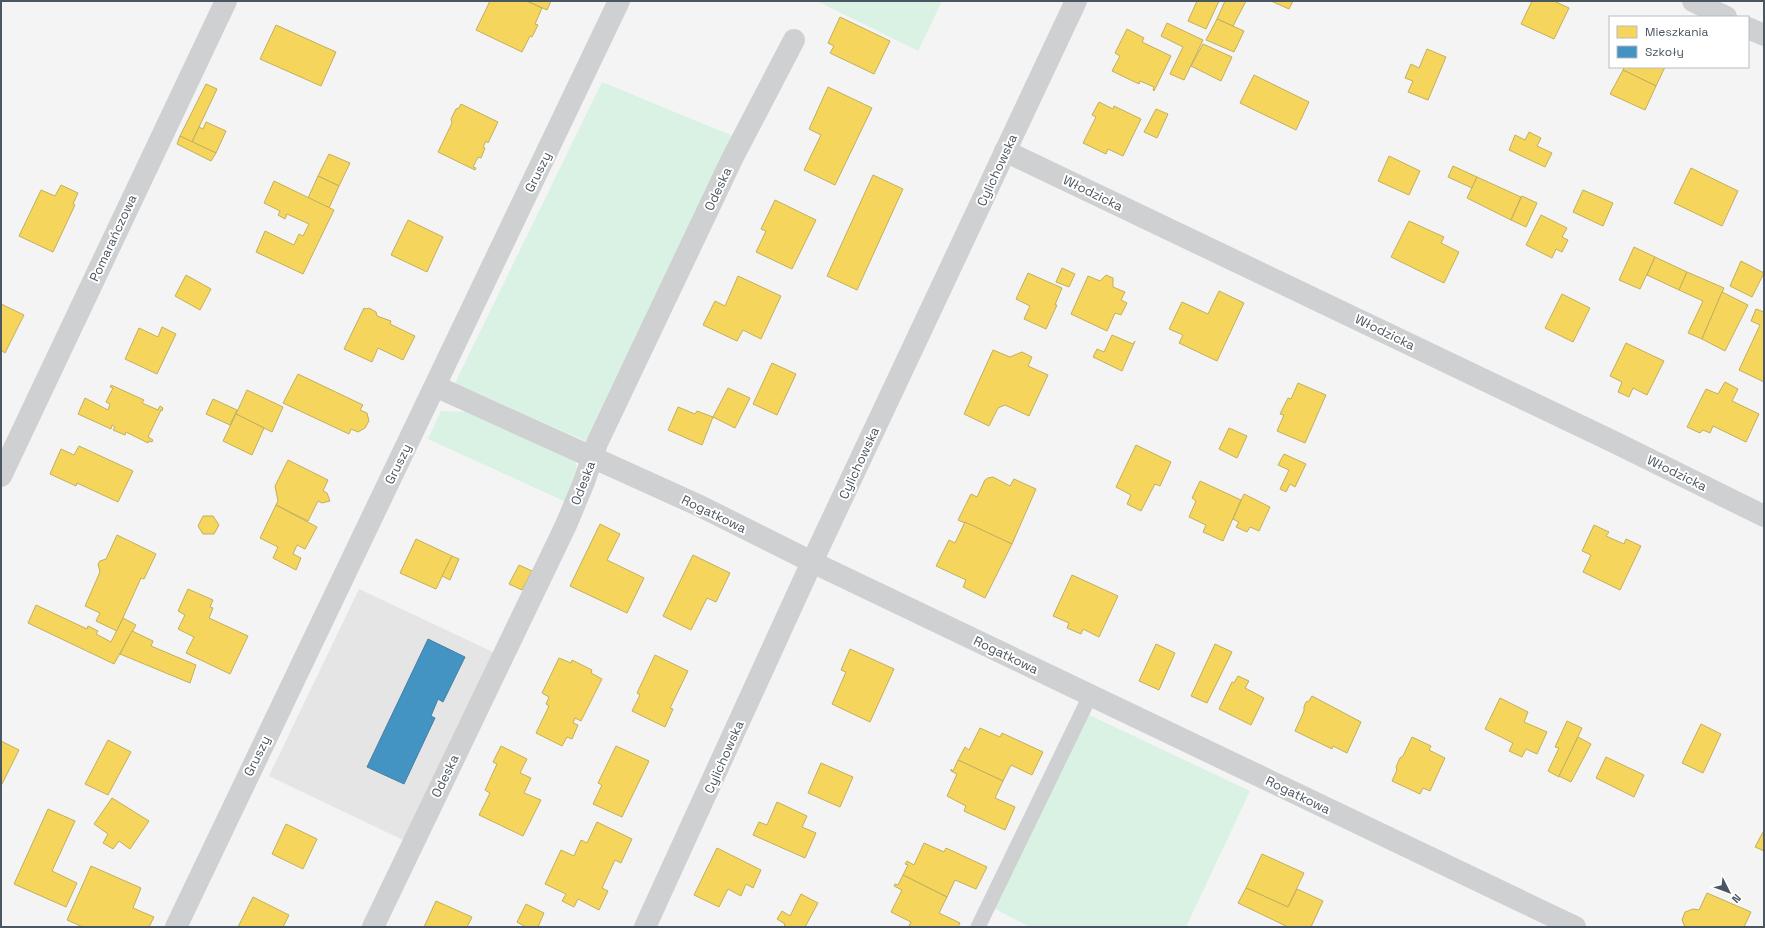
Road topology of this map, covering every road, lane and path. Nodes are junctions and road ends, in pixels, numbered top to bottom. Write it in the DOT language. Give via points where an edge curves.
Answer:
graph roads {
  1 [pos="226,1"];
  2 [pos="619,1"];
  3 [pos="1076,1"];
  4 [pos="1692,1"];
  5 [pos="1724,16"];
  6 [pos="1749,28"];
  7 [pos="1764,35"];
  8 [pos="794,40"];
  9 [pos="1005,151"];
  10 [pos="435,386"];
  11 [pos="593,457"];
  12 [pos="1,476"];
  13 [pos="1764,516"];
  14 [pos="812,562"];
  15 [pos="1090,696"];
  16 [pos="176,927"];
  17 [pos="373,927"];
  18 [pos="646,927"];
  19 [pos="978,927"];
  20 [pos="1574,927"];
  1 -- 12 [label="street, Pomarańczowa"];
  2 -- 10 [label="street, Gruszy"];
  3 -- 9 [label="street, Cylichowska"];
  4 -- 5 [label="street"];
  6 -- 7 [label="street"];
  8 -- 11 [label="street, Odeska" via="733,157 597,443"];
  9 -- 13 [label="street, Włodzicka"];
  9 -- 14 [label="street, Cylichowska"];
  10 -- 11 [label="street, Rogatkowa"];
  10 -- 16 [label="street, Gruszy"];
  11 -- 14 [label="street, Rogatkowa" via="700,506"];
  11 -- 17 [label="street, Odeska" via="566,525"];
  14 -- 15 [label="street, Rogatkowa"];
  14 -- 18 [label="street, Cylichowska"];
  15 -- 19 [label="lane"];
  15 -- 20 [label="street, Rogatkowa"];
}
